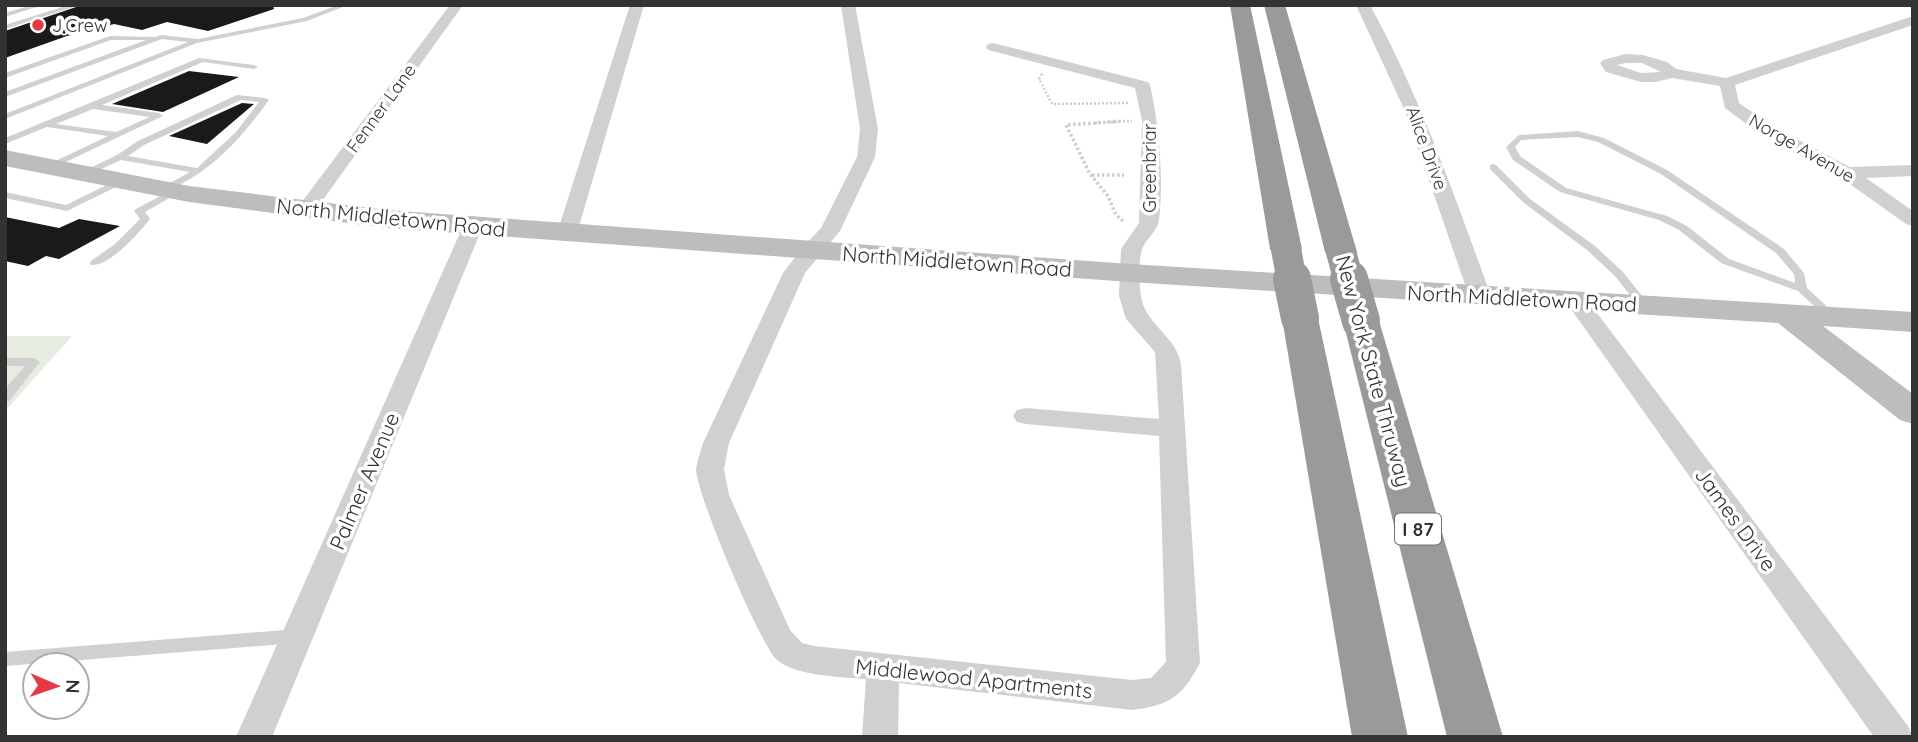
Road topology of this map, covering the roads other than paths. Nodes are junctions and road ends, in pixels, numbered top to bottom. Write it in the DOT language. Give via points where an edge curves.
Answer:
graph roads {
  1 [pos="40,5"];
  2 [pos="77,5"];
  3 [pos="345,5"];
  4 [pos="457,5"];
  5 [pos="637,5"];
  6 [pos="848,5"];
  7 [pos="1240,5"];
  8 [pos="1274,5"];
  9 [pos="1363,5"];
  10 [pos="5,15"];
  11 [pos="1913,20"];
  12 [pos="5,27"];
  13 [pos="1894,27"];
  14 [pos="1913,35"];
  15 [pos="162,37"];
  16 [pos="198,41"];
  17 [pos="993,47"];
  18 [pos="254,67"];
  19 [pos="1671,73"];
  20 [pos="5,76"];
  21 [pos="1727,83"];
  22 [pos="5,95"];
  23 [pos="92,106"];
  24 [pos="5,117"];
  25 [pos="46,124"];
  26 [pos="117,135"];
  27 [pos="6,154"];
  28 [pos="48,167"];
  29 [pos="1493,167"];
  30 [pos="120,169"];
  31 [pos="1913,170"];
  32 [pos="200,171"];
  33 [pos="1847,173"];
  34 [pos="170,190"];
  35 [pos="5,195"];
  36 [pos="305,211"];
  37 [pos="1913,220"];
  38 [pos="473,226"];
  39 [pos="567,233"];
  40 [pos="810,251"];
  41 [pos="95,263"];
  42 [pos="1130,274"];
  43 [pos="1480,296"];
  44 [pos="1577,302"];
  45 [pos="1794,302"];
  46 [pos="1644,306"];
  47 [pos="1913,322"];
  48 [pos="5,362"];
  49 [pos="5,398"];
  50 [pos="1913,412"];
  51 [pos="1026,416"];
  52 [pos="1172,429"];
  53 [pos="297,636"];
  54 [pos="5,659"];
  55 [pos="883,668"];
  56 [pos="254,737"];
  57 [pos="880,737"];
  58 [pos="1380,737"];
  59 [pos="1475,737"];
  60 [pos="1895,737"];
  1 -- 10 [label="lane"];
  2 -- 12 [label="lane"];
  3 -- 16 [label="lane" via="305,20"];
  4 -- 36 [label="street, Fenner Lane"];
  5 -- 39 [label="street"];
  6 -- 40 [label="street, Middlewood Apartments" via="869,129 866,157 831,231"];
  7 -- 58 [label="highway, bridge"];
  8 -- 59 [label="highway, New York State Thruway / I 87, bridge"];
  9 -- 43 [label="street, Alice Drive" via="1407,93"];
  11 -- 13 [label="street"];
  13 -- 14 [label="street"];
  13 -- 21 [label="street"];
  15 -- 16 [label="lane"];
  15 -- 20 [label="lane" via="110,38"];
  15 -- 22 [label="lane"];
  16 -- 24 [label="lane"];
  17 -- 42 [label="street, Greenbriar" via="1142,85 1150,121 1149,223 1130,249"];
  18 -- 23 [label="lane" via="202,60"];
  19 -- 21 [label="street"];
  21 -- 33 [label="street, Norge Avenue" via="1731,105 1766,130"];
  23 -- 25 [label="lane"];
  23 -- 26 [label="lane" via="159,116"];
  25 -- 26 [label="lane"];
  25 -- 27 [label="lane"];
  26 -- 28 [label="lane"];
  27 -- 28 [label="street, North Middletown Road"];
  28 -- 30 [label="street, North Middletown Road" via="82,174"];
  29 -- 46 [label="lane" via="1527,201 1591,247"];
  30 -- 32 [label="lane"];
  30 -- 32 [label="lane" via="141,143 240,97 265,100 239,134"];
  30 -- 34 [label="street, North Middletown Road"];
  30 -- 35 [label="lane" via="67,208"];
  31 -- 33 [label="street"];
  32 -- 34 [label="lane"];
  33 -- 37 [label="street, Norge Avenue"];
  34 -- 36 [label="street, North Middletown Road"];
  34 -- 41 [label="lane" via="139,211 145,219"];
  36 -- 38 [label="street, North Middletown Road"];
  38 -- 39 [label="street, North Middletown Road"];
  38 -- 53 [label="street, Palmer Avenue"];
  39 -- 40 [label="street, North Middletown Road"];
  40 -- 42 [label="street, North Middletown Road"];
  40 -- 55 [label="street, Middlewood Apartments" via="794,273 716,443 711,482 777,638 791,653 814,660"];
  42 -- 43 [label="street, North Middletown Road"];
  42 -- 52 [label="street, Middlewood Apartments" via="1137,319 1167,352"];
  43 -- 44 [label="street, North Middletown Road"];
  44 -- 46 [label="street, North Middletown Road"];
  44 -- 60 [label="street, James Drive"];
  45 -- 45 [label="lane" via="1799,273 1780,251 1664,172 1601,140 1578,134 1519,138 1510,148 1516,158 1563,190 1683,228 1725,261"];
  45 -- 46 [label="street, North Middletown Road"];
  45 -- 47 [label="street, North Middletown Road" via="1832,317"];
  45 -- 50 [label="street"];
  48 -- 49 [label="lane" via="34,362"];
  51 -- 52 [label="street"];
  52 -- 55 [label="street, Middlewood Apartments" via="1183,663 1175,680 1158,692 1132,695"];
  53 -- 54 [label="lane"];
  53 -- 56 [label="street, Palmer Avenue"];
  55 -- 57 [label="street"];
}
